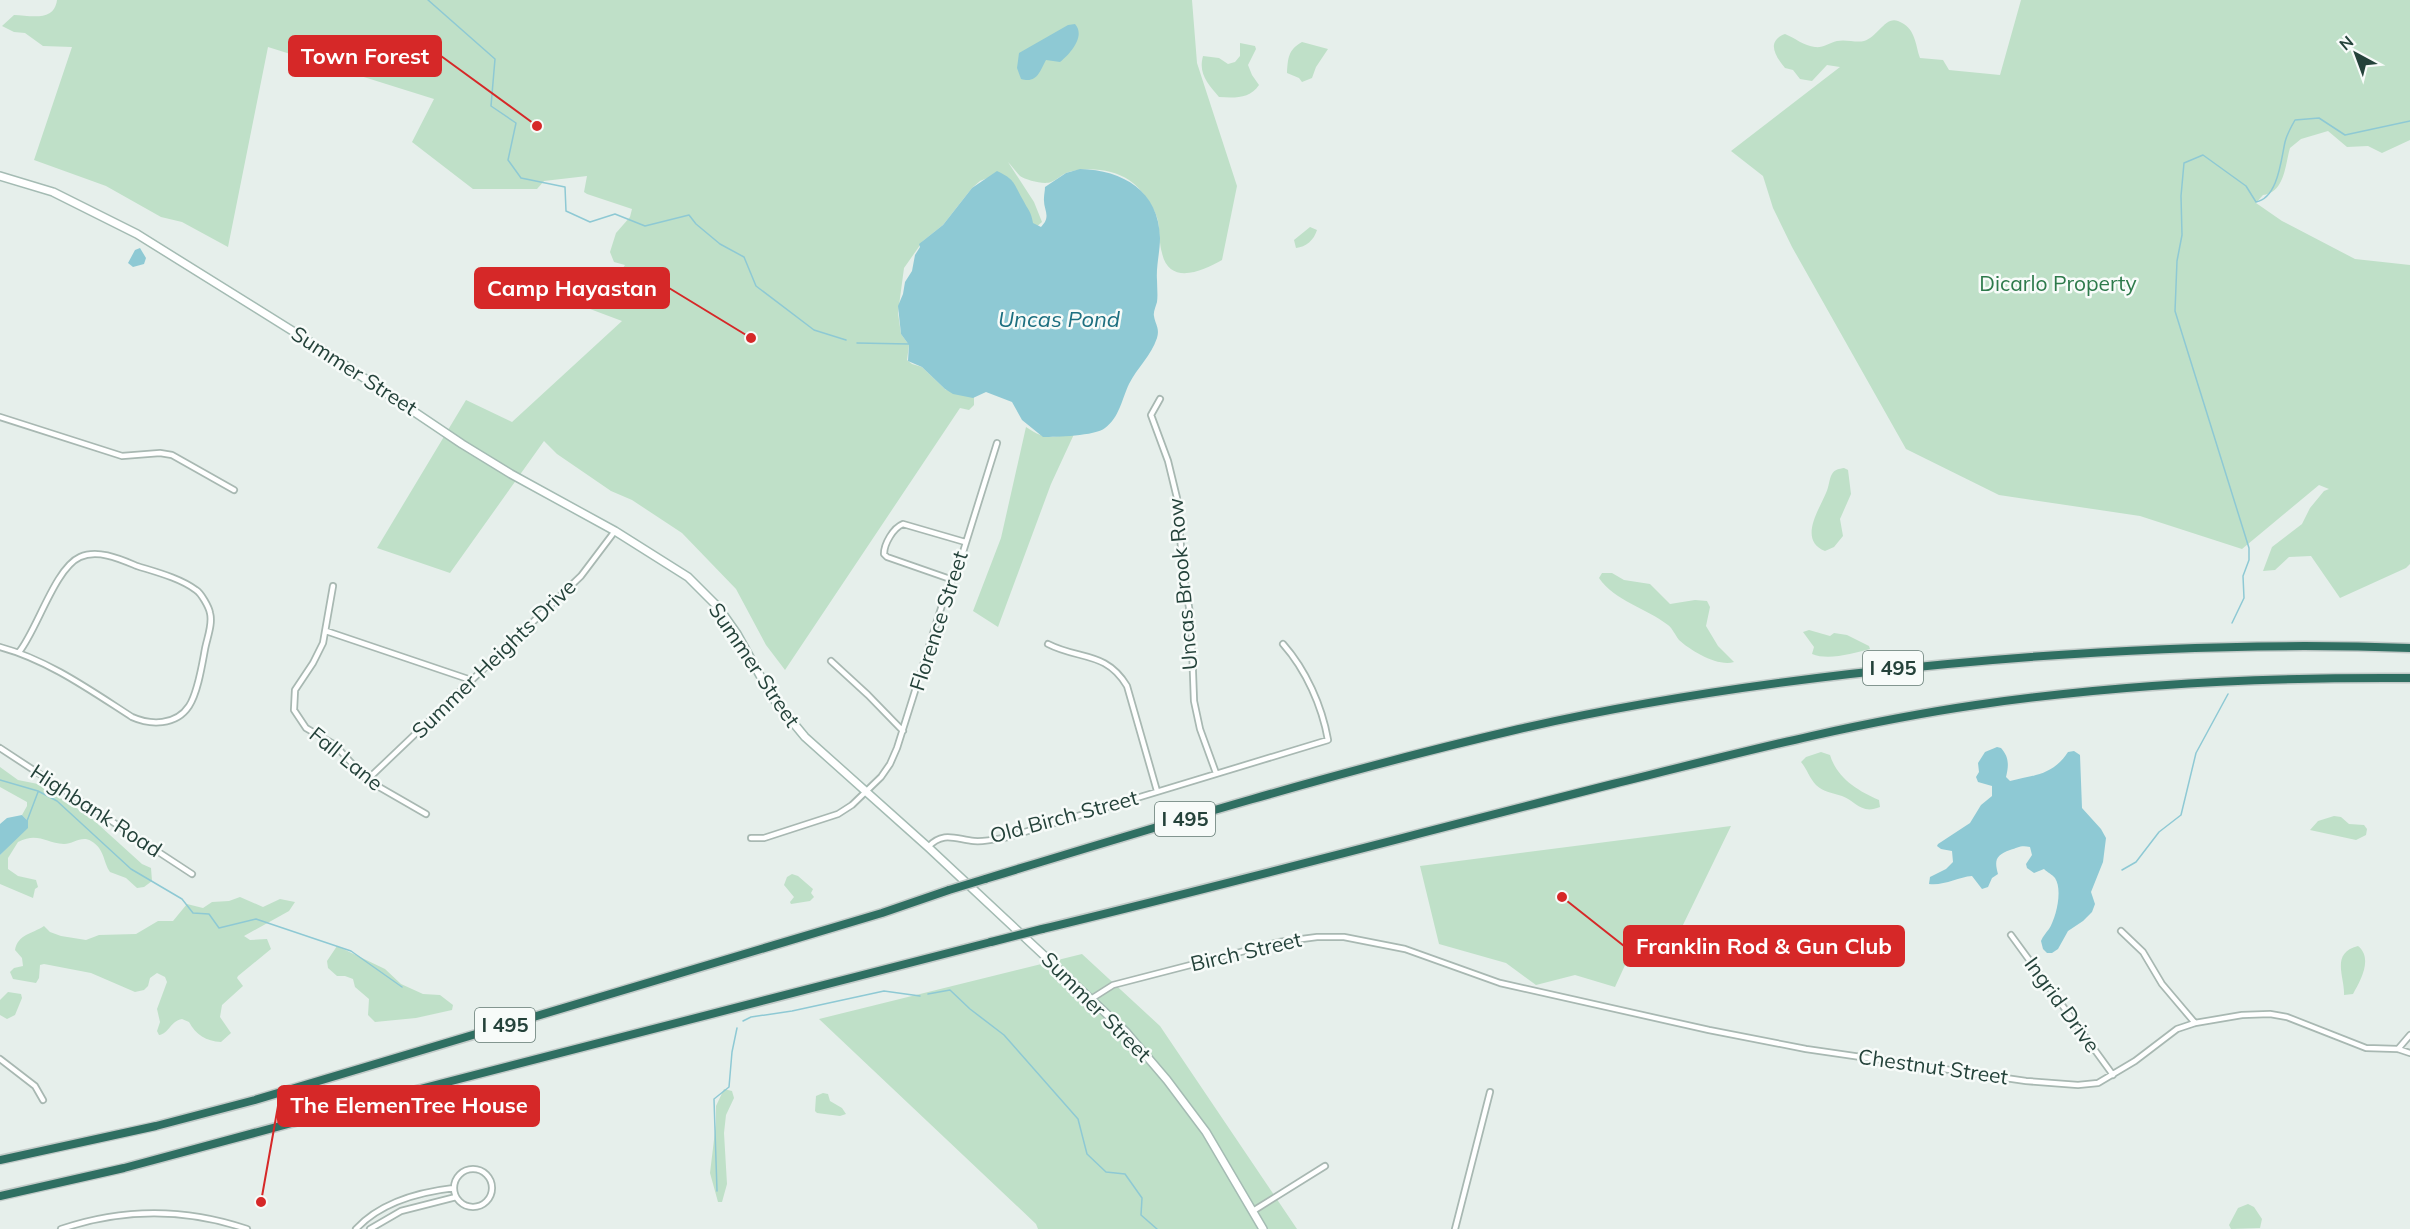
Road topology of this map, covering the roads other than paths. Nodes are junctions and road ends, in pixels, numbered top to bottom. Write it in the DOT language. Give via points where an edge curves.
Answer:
graph roads {
  1 [pos="0,176"];
  2 [pos="1160,399"];
  3 [pos="0,417"];
  4 [pos="997,443"];
  5 [pos="234,490"];
  6 [pos="615,531"];
  7 [pos="965,542"];
  8 [pos="953,580"];
  9 [pos="333,585"];
  10 [pos="326,631"];
  11 [pos="1048,644"];
  12 [pos="1283,644"];
  13 [pos="0,647"];
  14 [pos="2410,648"];
  15 [pos="19,652"];
  16 [pos="831,661"];
  17 [pos="2410,678"];
  18 [pos="471,680"];
  19 [pos="903,731"];
  20 [pos="0,748"];
  21 [pos="1216,773"];
  22 [pos="367,780"];
  23 [pos="866,791"];
  24 [pos="1157,791"];
  25 [pos="426,814"];
  26 [pos="751,838"];
  27 [pos="928,847"];
  28 [pos="192,874"];
  29 [pos="2121,931"];
  30 [pos="2011,935"];
  31 [pos="1441,961"];
  32 [pos="1091,999"];
  33 [pos="2195,1023"];
  34 [pos="2410,1035"];
  35 [pos="2398,1049"];
  36 [pos="2410,1053"];
  37 [pos="0,1059"];
  38 [pos="2113,1075"];
  39 [pos="1490,1092"];
  40 [pos="43,1100"];
  41 [pos="0,1160"];
  42 [pos="1325,1166"];
  43 [pos="63,1183"];
  44 [pos="454,1188"];
  45 [pos="0,1196"];
  46 [pos="456,1197"];
  47 [pos="0,1203"];
  48 [pos="1253,1212"];
  49 [pos="61,1229"];
  50 [pos="247,1229"];
  51 [pos="356,1229"];
  52 [pos="370,1229"];
  53 [pos="1263,1229"];
  54 [pos="1455,1229"];
  1 -- 6 [label="main road, Summer Street" via="53,192 138,234 333,356 482,456"];
  2 -- 21 [label="street, Uncas Brook Row" via="1151,414 1177,498 1191,619 1194,701"];
  3 -- 5 [label="street" via="122,456 172,455"];
  4 -- 7 [label="street, Florence Street"];
  6 -- 18 [label="street, Summer Heights Drive" via="581,576"];
  6 -- 23 [label="main road, Summer Street" via="704,591 726,617 760,679 790,720 811,744"];
  7 -- 8 [label="street, Florence Street"];
  7 -- 8 [label="street" via="903,524 884,549 884,554"];
  8 -- 19 [label="street, Florence Street"];
  9 -- 10 [label="street, Fall Lane"];
  10 -- 18 [label="street"];
  10 -- 22 [label="street, Fall Lane" via="318,654 295,690 294,710 306,728 335,745"];
  11 -- 24 [label="street" via="1100,660 1120,675 1127,686"];
  12 -- 21 [label="street, Old Birch Street" via="1299,664 1323,716 1328,740"];
  13 -- 15 [label="street"];
  14 -- 41 [label="highway, I 495, bridge" via="2207,647 2075,652 1896,668 1676,698 1522,729 1385,761 255,1100"];
  15 -- 15 [label="street" via="64,674 132,717 168,722 189,707 201,672 210,612 198,590 174,579 99,554 80,557 57,583"];
  16 -- 19 [label="street"];
  17 -- 43 [label="highway, I 495, bridge" via="2242,680 2105,689 1978,704 1722,755"];
  18 -- 22 [label="street, Summer Heights Drive"];
  19 -- 23 [label="street, Florence Street" via="890,764"];
  20 -- 28 [label="street, Highbank Road"];
  21 -- 24 [label="street, Old Birch Street"];
  22 -- 25 [label="street, Fall Lane"];
  23 -- 26 [label="street, Florence Street" via="827,820"];
  23 -- 27 [label="main road, Summer Street"];
  24 -- 27 [label="street, Old Birch Street" via="1008,837 975,841 942,837"];
  27 -- 32 [label="main road, Summer Street"];
  29 -- 33 [label="street" via="2143,952 2162,984"];
  30 -- 38 [label="street, Ingrid Drive"];
  31 -- 32 [label="street, Birch Street" via="1368,940 1304,938 1266,944 1121,982"];
  31 -- 38 [label="street, Chestnut Street" via="1500,983 1806,1048 2062,1085 2089,1085"];
  32 -- 48 [label="main road, Summer Street" via="1126,1032 1194,1114"];
  33 -- 35 [label="street, Chestnut Street" via="2226,1016 2270,1014 2366,1048"];
  33 -- 38 [label="street, Chestnut Street" via="2171,1032"];
  34 -- 35 [label="street"];
  35 -- 36 [label="street, Chestnut Street"];
  37 -- 40 [label="street" via="35,1086"];
  39 -- 54 [label="street"];
  42 -- 48 [label="street"];
  43 -- 45 [label="highway, I 495"];
  43 -- 47 [label="highway"];
  44 -- 46 [label="street"];
  44 -- 46 [label="street" via="458,1176 471,1169 486,1173 492,1184 491,1195 479,1206 467,1206"];
  44 -- 51 [label="street" via="384,1207"];
  46 -- 52 [label="street" via="401,1210"];
  48 -- 53 [label="main road, Summer Street"];
  49 -- 50 [label="street" via="102,1217 154,1212 203,1216"];
}
